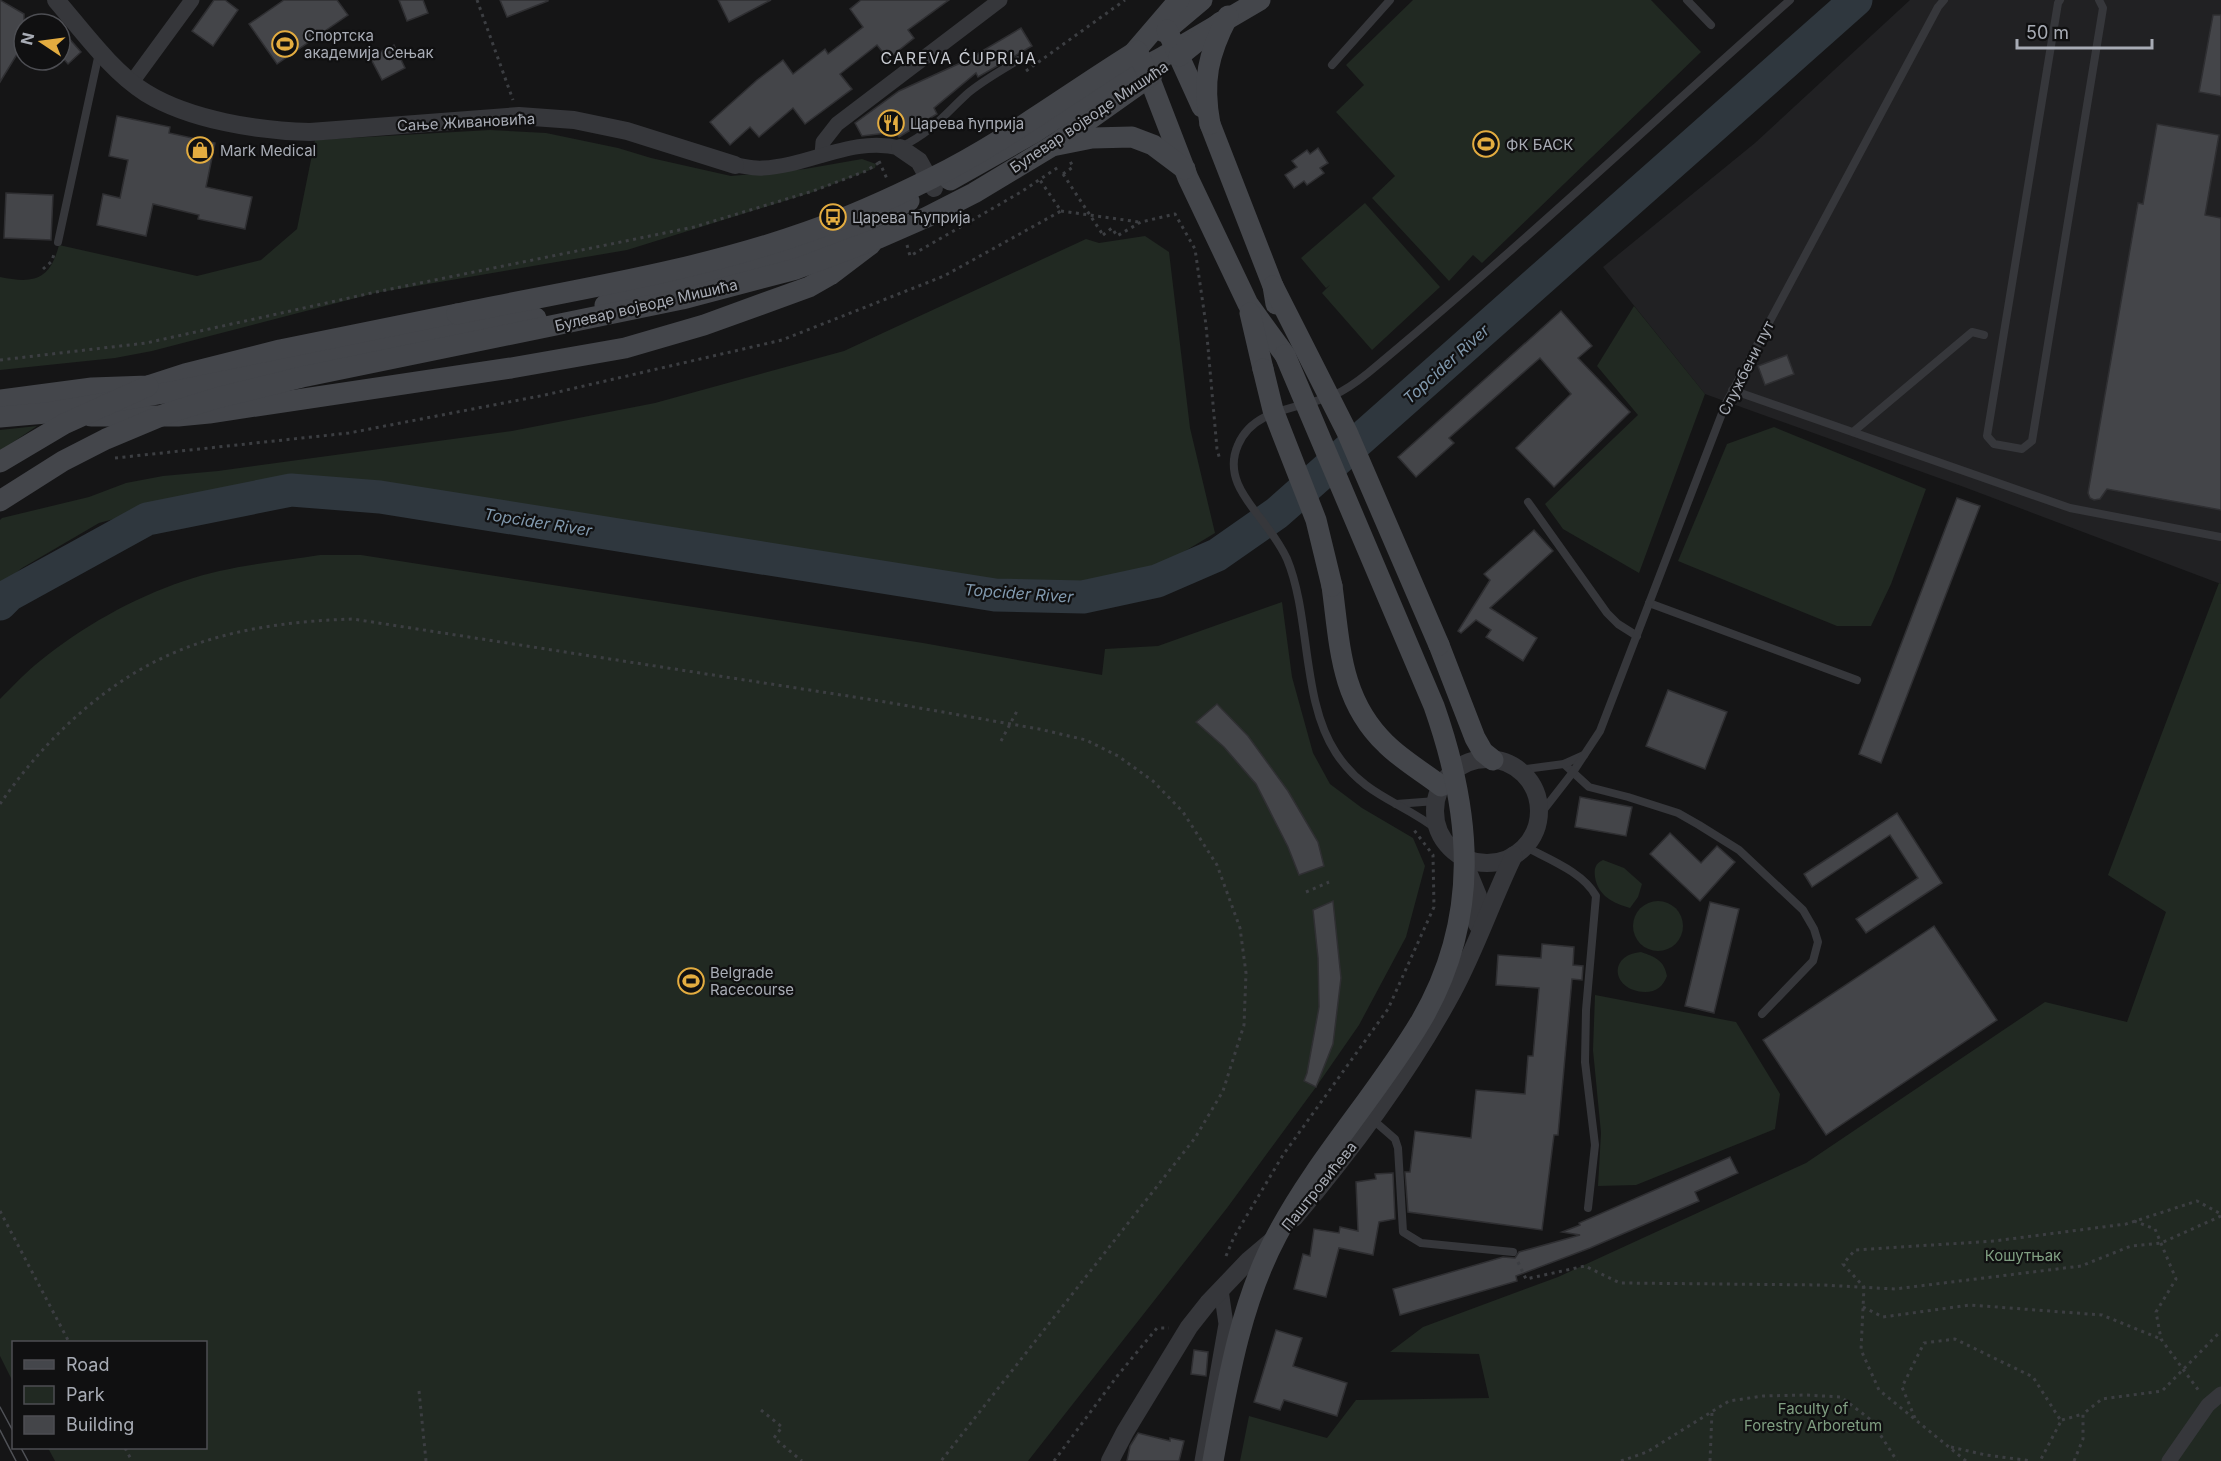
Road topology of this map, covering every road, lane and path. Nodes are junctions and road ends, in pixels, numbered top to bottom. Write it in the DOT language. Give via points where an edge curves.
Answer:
graph roads {
  1 [pos="56,0"];
  2 [pos="192,0"];
  3 [pos="477,0"];
  4 [pos="1000,0"];
  5 [pos="1125,0"];
  6 [pos="1179,0"];
  7 [pos="1202,0"];
  8 [pos="1244,0"];
  9 [pos="1260,0"];
  10 [pos="1390,0"];
  11 [pos="1688,0"];
  12 [pos="1790,0"];
  13 [pos="1944,0"];
  14 [pos="2060,0"];
  15 [pos="2099,0"];
  16 [pos="1228,15"];
  17 [pos="1711,25"];
  18 [pos="1167,30"];
  19 [pos="100,50"];
  20 [pos="1137,51"];
  21 [pos="1179,56"];
  22 [pos="1018,60"];
  23 [pos="1332,65"];
  24 [pos="1025,72"];
  25 [pos="1149,77"];
  26 [pos="132,82"];
  27 [pos="507,83"];
  28 [pos="1104,87"];
  29 [pos="1210,124"];
  30 [pos="1052,146"];
  31 [pos="900,148"];
  32 [pos="822,155"];
  33 [pos="1069,160"];
  34 [pos="880,162"];
  35 [pos="735,165"];
  36 [pos="1185,169"];
  37 [pos="934,188"];
  38 [pos="909,201"];
  39 [pos="1061,211"];
  40 [pos="1141,222"];
  41 [pos="879,238"];
  42 [pos="58,242"];
  43 [pos="43,269"];
  44 [pos="1273,286"];
  45 [pos="1248,304"];
  46 [pos="1984,335"];
  47 [pos="1285,355"];
  48 [pos="0,360"];
  49 [pos="148,386"];
  50 [pos="1732,390"];
  51 [pos="0,400"];
  52 [pos="46,413"];
  53 [pos="0,417"];
  54 [pos="1853,432"];
  55 [pos="0,462"];
  56 [pos="1223,468"];
  57 [pos="0,501"];
  58 [pos="1528,502"];
  59 [pos="2221,537"];
  60 [pos="1649,603"];
  61 [pos="1637,636"];
  62 [pos="1857,680"];
  63 [pos="1017,711"];
  64 [pos="1010,724"];
  65 [pos="1001,741"];
  66 [pos="1585,754"];
  67 [pos="1492,760"];
  68 [pos="1564,764"];
  69 [pos="1518,770"];
  70 [pos="1572,772"];
  71 [pos="1439,793"];
  72 [pos="0,804"];
  73 [pos="1395,804"];
  74 [pos="1538,817"];
  75 [pos="1406,825"];
  76 [pos="1439,831"];
  77 [pos="1519,850"];
  78 [pos="1461,856"];
  79 [pos="1329,882"];
  80 [pos="1306,892"];
  81 [pos="1470,956"];
  82 [pos="1762,1014"];
  83 [pos="1372,1119"];
  84 [pos="1588,1208"];
  85 [pos="0,1211"];
  86 [pos="2221,1215"];
  87 [pos="2134,1221"];
  88 [pos="2162,1243"];
  89 [pos="1513,1252"];
  90 [pos="1225,1259"];
  91 [pos="1864,1287"];
  92 [pos="1221,1290"];
  93 [pos="1863,1307"];
  94 [pos="1189,1327"];
  95 [pos="2221,1332"];
  96 [pos="2161,1339"];
  97 [pos="68,1341"];
  98 [pos="2184,1370"];
  99 [pos="419,1391"];
  100 [pos="2221,1394"];
  101 [pos="2208,1405"];
  102 [pos="761,1410"];
  103 [pos="1712,1412"];
  104 [pos="2083,1414"];
  105 [pos="1915,1420"];
  106 [pos="2061,1421"];
  107 [pos="1948,1446"];
  108 [pos="426,1461"];
  109 [pos="802,1461"];
  110 [pos="941,1461"];
  111 [pos="1054,1461"];
  112 [pos="1110,1461"];
  113 [pos="1202,1461"];
  114 [pos="1214,1461"];
  115 [pos="1621,1461"];
  116 [pos="1710,1461"];
  117 [pos="1897,1461"];
  118 [pos="1966,1461"];
  119 [pos="2032,1461"];
  120 [pos="2040,1461"];
  121 [pos="2074,1461"];
  122 [pos="2169,1461"];
  1 -- 19 [label="street, Сање Живановића"];
  2 -- 26 [label="street"];
  3 -- 27 [label="path"];
  4 -- 32 [label="street" via="837,124 823,142"];
  5 -- 24 [label="path"];
  6 -- 28 [label="main road"];
  7 -- 18 [label="main road, Булевар војводе Мишића"];
  8 -- 16 [label="main road, Булевар војводе Мишића"];
  9 -- 28 [label="main road"];
  10 -- 23 [label="lane"];
  11 -- 17 [label="lane"];
  12 -- 73 [label="lane" via="1357,382 1334,395 1260,418 1236,448 1233,463 1238,485 1287,559 1315,694 1329,739 1357,779"];
  13 -- 50 [label="lane, Службени пут"];
  14 -- 15 [label="lane" via="1987,436 1994,444 2022,449 2032,441 2103,8"];
  16 -- 21 [label="main road, Булевар војводе Мишића, bridge"];
  16 -- 29 [label="main road, bridge" via="1207,72 1205,92"];
  18 -- 20 [label="main road, Булевар војводе Мишића"];
  18 -- 21 [label="main road, bridge"];
  19 -- 26 [label="street, Сање Живановића"];
  19 -- 42 [label="lane"];
  20 -- 25 [label="main road, bridge"];
  20 -- 49 [label="main road, Булевар војводе Мишића, bridge" via="962,162 892,197 806,232 754,249 645,275 280,350"];
  21 -- 25 [label="main road, Булевар војводе Мишића"];
  21 -- 29 [label="main road, bridge"];
  22 -- 31 [label="lane" via="974,89 936,126"];
  25 -- 30 [label="main road, Булевар војводе Мишића, bridge"];
  25 -- 36 [label="main road"];
  26 -- 35 [label="street, Сање Живановића" via="145,93 181,108 240,125 310,132 519,117 574,120 627,131"];
  28 -- 37 [label="main road" via="1035,132"];
  29 -- 44 [label="main road"];
  30 -- 36 [label="main road, bridge" via="1131,136 1153,145"];
  30 -- 41 [label="main road, Булевар војводе Мишића, bridge" via="974,193"];
  31 -- 32 [label="street, Сање Живановића" via="873,145"];
  31 -- 37 [label="street" via="919,161"];
  32 -- 35 [label="street, Сање Живановића" via="762,168"];
  33 -- 40 [label="path, bridge" via="1073,167 1063,174 1103,235 1112,228 1117,236"];
  34 -- 48 [label="path" via="813,191 694,227 146,343"];
  36 -- 45 [label="main road"];
  37 -- 38 [label="street"];
  38 -- 52 [label="main road" via="822,240 710,280 610,304 176,391"];
  39 -- 40 [label="path"];
  40 -- 56 [label="path" via="1175,214 1195,249 1217,449"];
  41 -- 52 [label="main road, bridge" via="809,287 704,325 625,348 209,413 96,417"];
  41 -- 57 [label="main road, Булевар војводе Мишића, bridge" via="796,268 682,299 302,377 207,401 106,439"];
  42 -- 43 [label="path" via="52,261"];
  44 -- 47 [label="main road, bridge"];
  44 -- 67 [label="main road, bridge" via="1347,432 1475,738"];
  45 -- 47 [label="main road"];
  45 -- 71 [label="main road, bridge" via="1273,410 1316,520 1326,557 1344,670 1356,704 1388,746"];
  46 -- 54 [label="lane" via="1972,332"];
  47 -- 114 [label="main road, bridge" via="1434,706 1455,772 1465,870 1455,934 1432,999 1406,1044 1300,1195 1263,1264 1237,1342"];
  49 -- 51 [label="main road" via="92,388"];
  49 -- 55 [label="main road, Булевар војводе Мишића, bridge" via="64,424"];
  50 -- 54 [label="lane"];
  50 -- 60 [label="lane, Службени пут"];
  52 -- 53 [label="main road"];
  54 -- 59 [label="lane" via="2070,508"];
  58 -- 61 [label="lane" via="1607,613"];
  60 -- 61 [label="lane, Службени пут"];
  60 -- 62 [label="lane"];
  61 -- 66 [label="lane, Службени пут" via="1600,731"];
  63 -- 64 [label="path"];
  64 -- 65 [label="path"];
  64 -- 72 [label="path" via="353,619 320,620 228,635 178,651 135,673 94,701 57,734 22,771"];
  64 -- 110 [label="path" via="1086,740 1118,756 1153,781 1184,812 1217,865 1240,928 1246,973 1244,1025 1223,1091 1195,1138"];
  66 -- 68 [label="lane"];
  66 -- 70 [label="lane, Службени пут"];
  67 -- 69 [label="street"];
  67 -- 71 [label="street" via="1466,764 1451,774"];
  68 -- 69 [label="lane"];
  68 -- 70 [label="lane"];
  69 -- 74 [label="street" via="1534,791"];
  70 -- 74 [label="lane, Службени пут"];
  70 -- 82 [label="lane" via="1590,787 1678,813 1699,825 1739,850 1803,910 1818,942 1813,961"];
  71 -- 73 [label="lane"];
  71 -- 76 [label="street" via="1435,811"];
  73 -- 76 [label="lane"];
  74 -- 77 [label="street" via="1534,830"];
  75 -- 90 [label="path" via="1432,855 1434,907 1388,1009 1283,1155"];
  76 -- 78 [label="street"];
  77 -- 78 [label="street" via="1506,859 1488,863"];
  77 -- 81 [label="street, Паштровићева"];
  77 -- 84 [label="lane" via="1578,876 1596,896 1586,1010 1586,1082 1594,1145"];
  78 -- 81 [label="street, Паштровићева" via="1479,896"];
  79 -- 80 [label="path"];
  81 -- 83 [label="street, Паштровићева" via="1429,1034"];
  83 -- 89 [label="lane" via="1395,1139 1398,1148 1403,1232 1421,1243"];
  83 -- 92 [label="street, Паштровићева" via="1287,1227"];
  85 -- 97 [label="path"];
  86 -- 87 [label="path" via="2197,1201"];
  86 -- 88 [label="path"];
  87 -- 88 [label="path" via="2155,1229"];
  87 -- 91 [label="path" via="1994,1241 1855,1250 1843,1264"];
  88 -- 91 [label="path" via="2131,1246 2081,1266 1896,1288"];
  88 -- 96 [label="path" via="2176,1279 2156,1312"];
  89 -- 91 [label="path" via="1526,1279 1585,1266 1620,1283"];
  91 -- 93 [label="path"];
  92 -- 94 [label="street, Паштровићева"];
  92 -- 113 [label="street" via="1226,1324"];
  93 -- 96 [label="path" via="1883,1317 1970,1305 2102,1315"];
  93 -- 105 [label="path" via="1861,1350 1879,1390"];
  94 -- 111 [label="path" via="1158,1328"];
  94 -- 112 [label="street, Паштровићева"];
  95 -- 98 [label="path"];
  96 -- 98 [label="path"];
  98 -- 101 [label="path"];
  98 -- 104 [label="path" via="2162,1391 2102,1398"];
  99 -- 108 [label="path"];
  100 -- 101 [label="street"];
  101 -- 122 [label="street"];
  102 -- 109 [label="path" via="782,1427 774,1438"];
  103 -- 115 [label="path" via="1647,1452"];
  103 -- 116 [label="path"];
  103 -- 117 [label="path" via="1728,1401 1763,1396 1841,1397 1871,1420"];
  104 -- 106 [label="path"];
  104 -- 121 [label="path" via="2084,1439"];
  105 -- 106 [label="path" via="1902,1388 1924,1343 1955,1339 2033,1377"];
  105 -- 107 [label="path"];
  106 -- 120 [label="path"];
  107 -- 118 [label="path"];
  107 -- 119 [label="path"];
}
